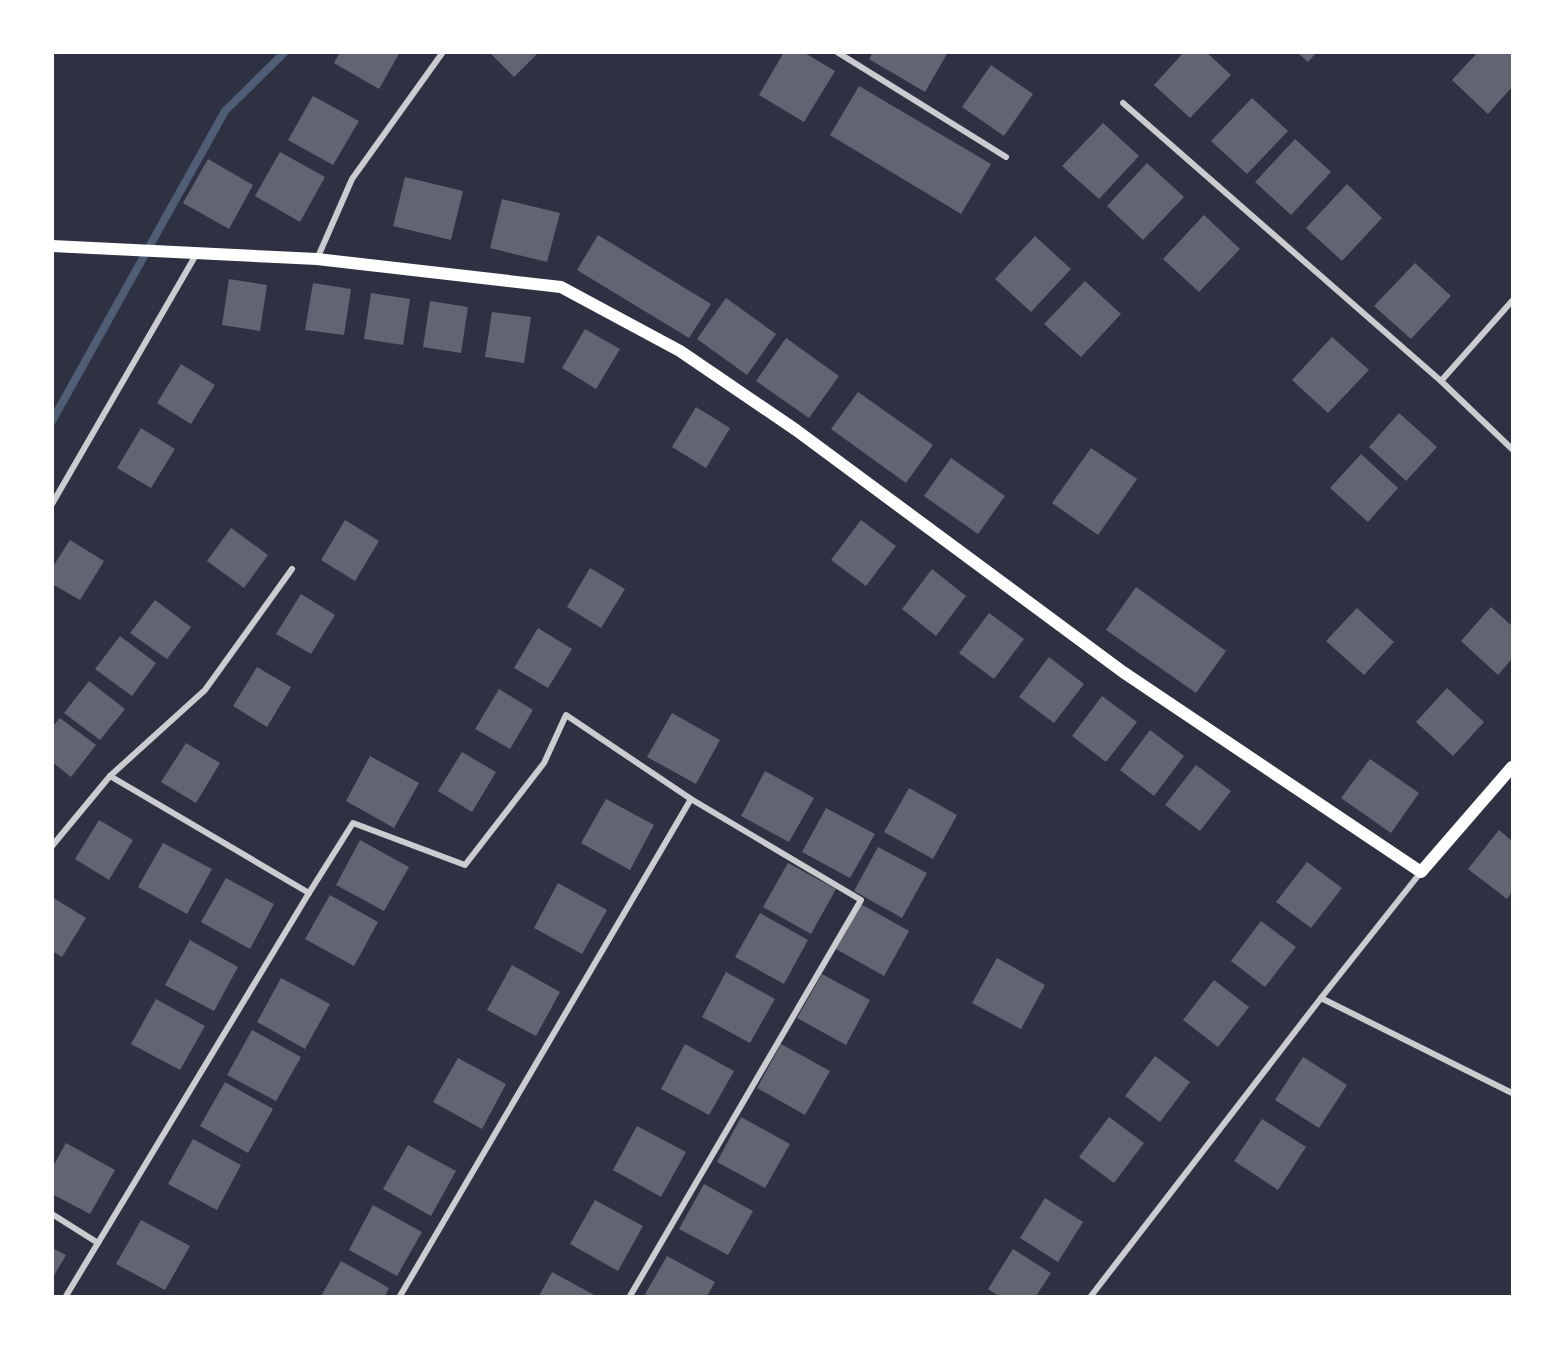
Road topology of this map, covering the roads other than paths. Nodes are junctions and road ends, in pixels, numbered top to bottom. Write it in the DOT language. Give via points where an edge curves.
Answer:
graph roads {
  1 [pos="443,52"];
  2 [pos="837,52"];
  3 [pos="1123,104"];
  4 [pos="1006,157"];
  5 [pos="52,246"];
  6 [pos="198,252"];
  7 [pos="317,259"];
  8 [pos="1512,301"];
  9 [pos="1441,381"];
  10 [pos="1512,449"];
  11 [pos="52,504"];
  12 [pos="292,569"];
  13 [pos="1512,767"];
  14 [pos="110,776"];
  15 [pos="691,798"];
  16 [pos="52,846"];
  17 [pos="1421,872"];
  18 [pos="309,893"];
  19 [pos="1320,999"];
  20 [pos="1512,1093"];
  21 [pos="52,1214"];
  22 [pos="98,1243"];
  23 [pos="66,1296"];
  24 [pos="400,1296"];
  25 [pos="630,1296"];
  26 [pos="1091,1296"];
  1 -- 7 [label="street" via="352,179"];
  2 -- 4 [label="street"];
  3 -- 9 [label="street"];
  5 -- 6 [label="main road"];
  6 -- 7 [label="main road"];
  6 -- 11 [label="street"];
  7 -- 17 [label="main road" via="561,287 680,351 796,430 1123,672"];
  8 -- 9 [label="street"];
  9 -- 10 [label="street"];
  12 -- 14 [label="street" via="205,690"];
  13 -- 17 [label="main road"];
  14 -- 16 [label="street"];
  14 -- 18 [label="street"];
  15 -- 18 [label="street" via="566,715 544,763 465,866 353,823"];
  15 -- 24 [label="street"];
  15 -- 25 [label="street" via="861,900"];
  17 -- 19 [label="street"];
  18 -- 22 [label="street"];
  19 -- 20 [label="street"];
  19 -- 26 [label="street"];
  21 -- 22 [label="street"];
  22 -- 23 [label="street"];
}
